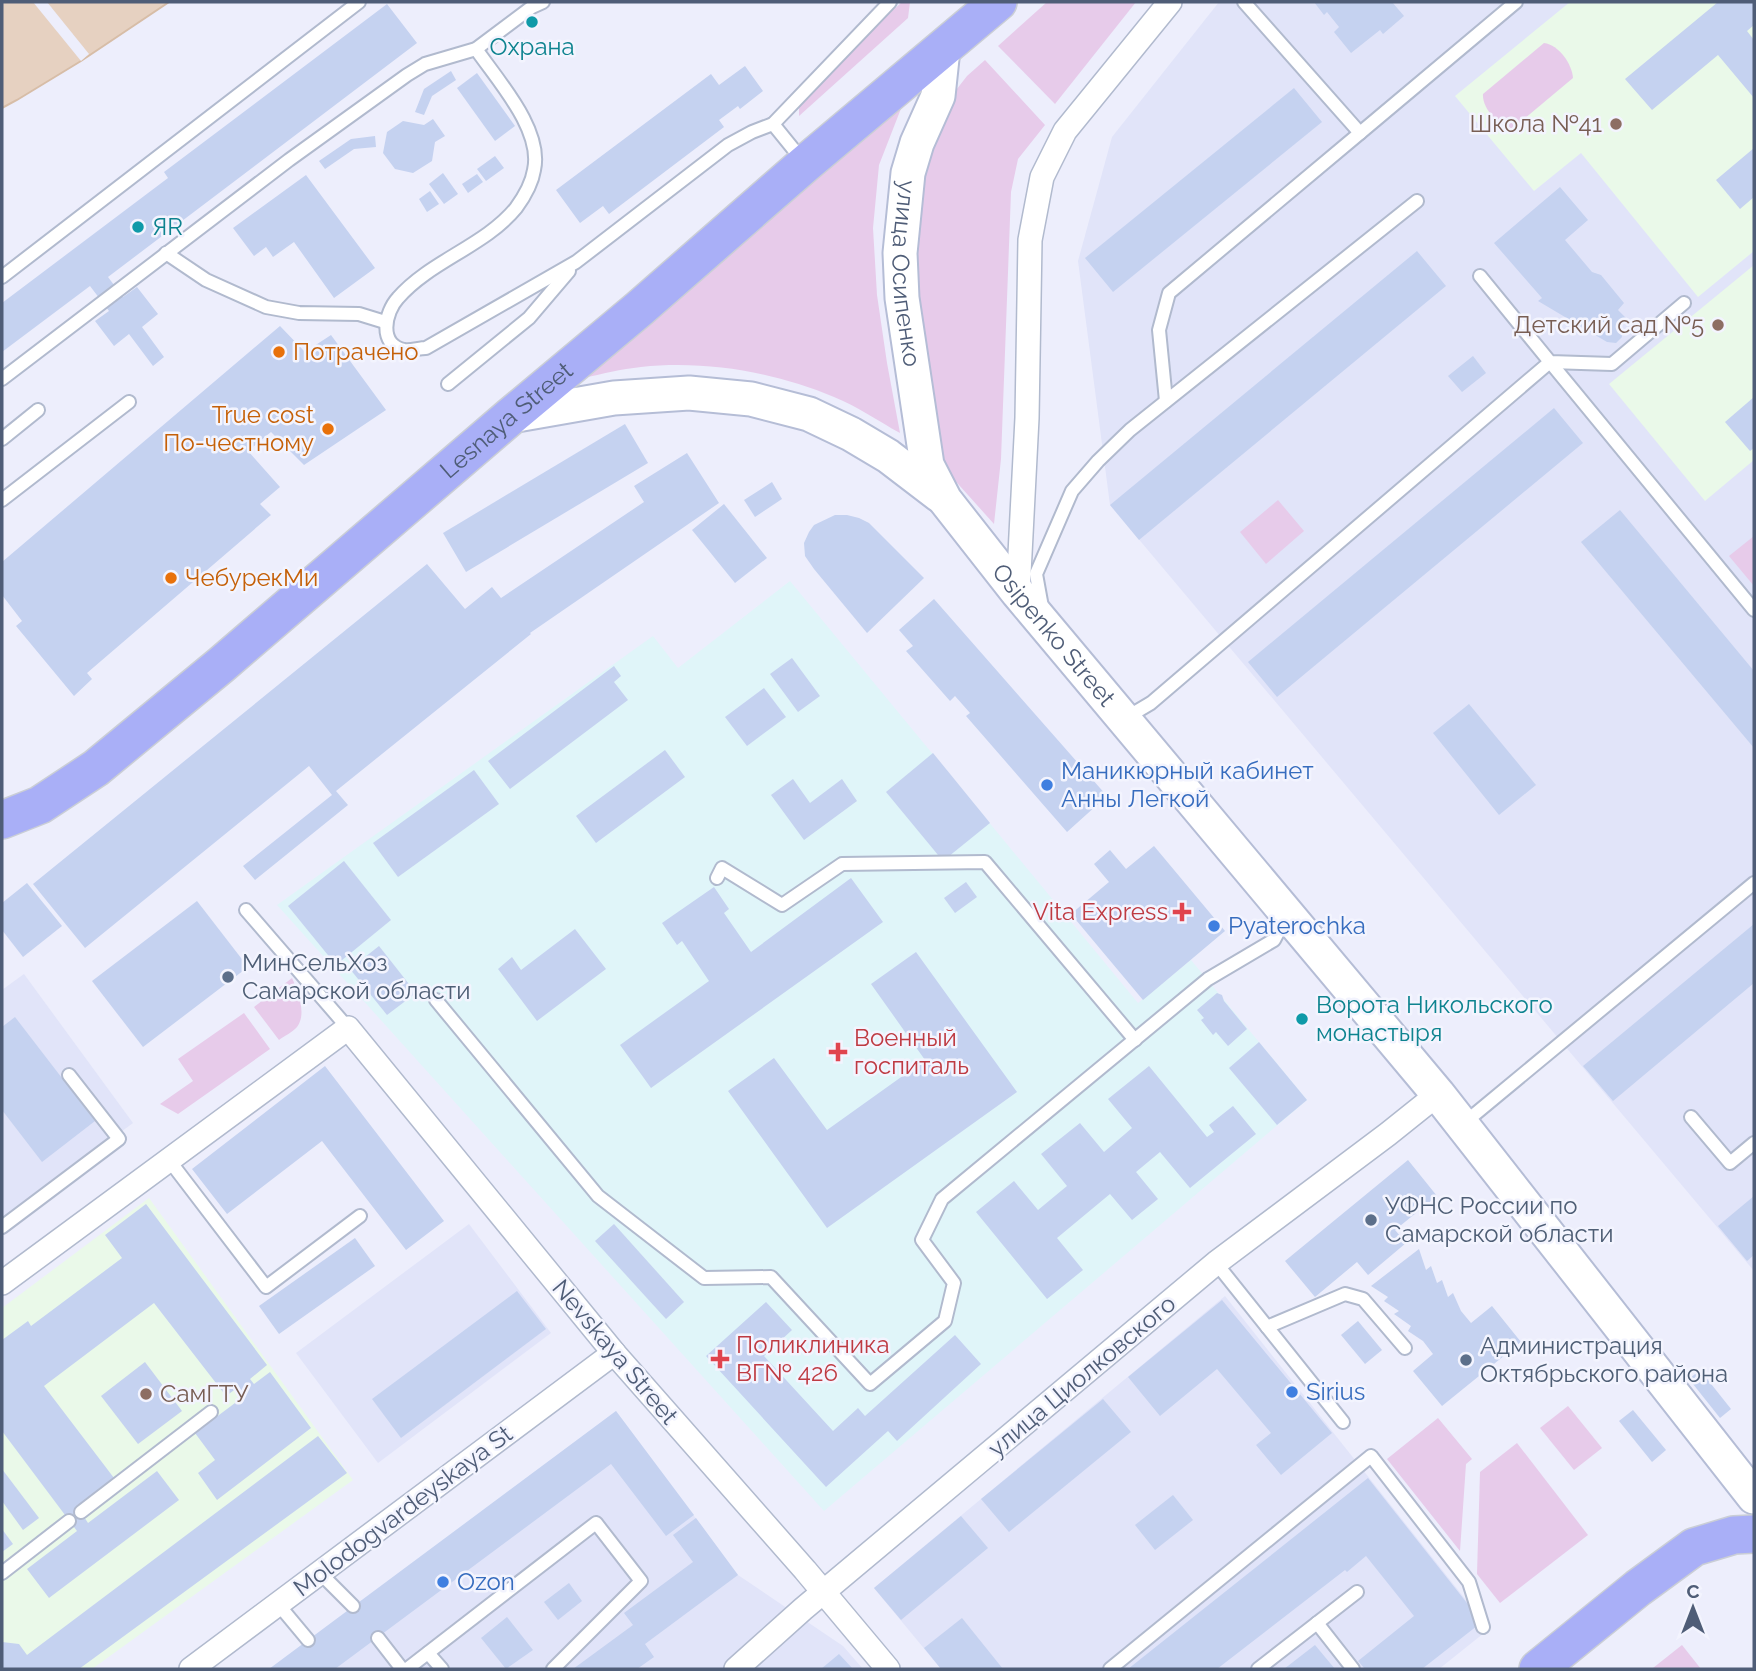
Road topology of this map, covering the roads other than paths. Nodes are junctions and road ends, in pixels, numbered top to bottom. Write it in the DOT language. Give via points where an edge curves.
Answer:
graph roads {
  1 [pos="359,2"];
  2 [pos="890,2"];
  3 [pos="998,2"];
  4 [pos="1170,2"];
  5 [pos="1244,2"];
  6 [pos="1516,2"];
  7 [pos="536,3"];
  8 [pos="475,49"];
  9 [pos="943,49"];
  10 [pos="774,124"];
  11 [pos="1360,134"];
  12 [pos="805,164"];
  13 [pos="1417,201"];
  14 [pos="166,253"];
  15 [pos="576,262"];
  16 [pos="1480,276"];
  17 [pos="2,277"];
  18 [pos="1684,303"];
  19 [pos="386,322"];
  20 [pos="1550,362"];
  21 [pos="2,379"];
  22 [pos="448,384"];
  23 [pos="1166,401"];
  24 [pos="129,402"];
  25 [pos="38,410"];
  26 [pos="511,416"];
  27 [pos="2,439"];
  28 [pos="2,500"];
  29 [pos="945,500"];
  30 [pos="1018,593"];
  31 [pos="1754,610"];
  32 [pos="1046,628"];
  33 [pos="1124,720"];
  34 [pos="2,820"];
  35 [pos="717,878"];
  36 [pos="1754,883"];
  37 [pos="246,910"];
  38 [pos="1287,915"];
  39 [pos="436,1000"];
  40 [pos="348,1028"];
  41 [pos="1135,1040"];
  42 [pos="69,1075"];
  43 [pos="1438,1094"];
  44 [pos="1691,1117"];
  45 [pos="1462,1125"];
  46 [pos="1754,1143"];
  47 [pos="169,1160"];
  48 [pos="360,1216"];
  49 [pos="2,1227"];
  50 [pos="1216,1263"];
  51 [pos="2,1283"];
  52 [pos="1267,1327"];
  53 [pos="1405,1348"];
  54 [pos="614,1353"];
  55 [pos="211,1412"];
  56 [pos="1343,1422"];
  57 [pos="1754,1497"];
  58 [pos="81,1512"];
  59 [pos="69,1521"];
  60 [pos="1754,1534"];
  61 [pos="2,1573"];
  62 [pos="320,1573"];
  63 [pos="823,1592"];
  64 [pos="1357,1592"];
  65 [pos="278,1604"];
  66 [pos="353,1606"];
  67 [pos="1317,1623"];
  68 [pos="1483,1628"];
  69 [pos="378,1638"];
  70 [pos="308,1640"];
  71 [pos="428,1653"];
  72 [pos="191,1669"];
  73 [pos="404,1669"];
  74 [pos="442,1669"];
  75 [pos="553,1669"];
  76 [pos="736,1669"];
  77 [pos="888,1669"];
  78 [pos="1110,1669"];
  79 [pos="1258,1669"];
  80 [pos="1353,1669"];
  81 [pos="1538,1669"];
  1 -- 17 [label="lane"];
  2 -- 10 [label="lane"];
  3 -- 9 [label="main road, Lesnaya Street"];
  4 -- 30 [label="street" via="1065,131 1042,177 1030,240"];
  5 -- 11 [label="lane"];
  6 -- 11 [label="lane"];
  7 -- 8 [label="lane"];
  8 -- 14 [label="lane" via="425,64 407,75"];
  8 -- 19 [label="lane" via="532,135 536,151 530,185 516,208 493,229 397,298"];
  9 -- 12 [label="main road, Lesnaya Street"];
  9 -- 29 [label="main road, улица Осипенко" via="938,96 908,173 900,253 902,298 927,465"];
  10 -- 12 [label="lane"];
  10 -- 15 [label="lane" via="729,145"];
  11 -- 23 [label="lane" via="1169,293 1158,330"];
  12 -- 26 [label="main road, Lesnaya Street"];
  13 -- 23 [label="lane"];
  14 -- 19 [label="lane" via="206,280 266,307 299,313 359,314"];
  14 -- 21 [label="lane"];
  15 -- 19 [label="lane" via="426,348 404,350 394,345"];
  15 -- 22 [label="lane" via="528,318"];
  16 -- 20 [label="lane"];
  18 -- 20 [label="lane" via="1612,364"];
  20 -- 31 [label="lane"];
  20 -- 33 [label="lane" via="1151,703"];
  23 -- 32 [label="lane" via="1130,430 1072,491 1036,574"];
  24 -- 28 [label="lane"];
  25 -- 27 [label="lane"];
  26 -- 29 [label="main road, Osipenko Street" via="614,398 689,393 751,399 809,414 851,434"];
  26 -- 34 [label="main road, Lesnaya Street" via="96,768 40,806"];
  29 -- 30 [label="main road, Osipenko Street"];
  30 -- 32 [label="main road, Osipenko Street"];
  32 -- 33 [label="main road, Osipenko Street"];
  33 -- 38 [label="main road, Osipenko Street"];
  35 -- 41 [label="lane" via="722,868 782,905 842,864 985,862"];
  36 -- 45 [label="lane"];
  37 -- 40 [label="lane"];
  38 -- 41 [label="lane" via="1274,940 1208,979"];
  38 -- 43 [label="main road, Osipenko Street"];
  39 -- 41 [label="lane" via="598,1196 704,1278 771,1277 870,1384 945,1321 954,1283 922,1240 942,1199"];
  40 -- 47 [label="street"];
  40 -- 54 [label="street, Nevskaya Street"];
  42 -- 49 [label="lane" via="119,1139"];
  43 -- 45 [label="main road, Osipenko Street"];
  43 -- 50 [label="street, улица Циолковского"];
  44 -- 46 [label="lane" via="1730,1163"];
  45 -- 57 [label="main road"];
  47 -- 48 [label="lane" via="266,1287"];
  47 -- 51 [label="street"];
  50 -- 52 [label="lane"];
  50 -- 63 [label="street, улица Циолковского"];
  52 -- 53 [label="lane" via="1345,1294 1363,1299"];
  52 -- 56 [label="lane"];
  54 -- 62 [label="street, Molodogvardeyskaya St"];
  54 -- 63 [label="street, Nevskaya Street"];
  55 -- 58 [label="lane"];
  59 -- 61 [label="lane"];
  60 -- 81 [label="main road" via="1694,1547"];
  62 -- 65 [label="street, Molodogvardeyskaya St"];
  62 -- 66 [label="lane"];
  63 -- 76 [label="street, улица Циолковского"];
  63 -- 77 [label="street, Nevskaya Street"];
  64 -- 67 [label="lane"];
  65 -- 70 [label="lane"];
  65 -- 72 [label="street, Molodogvardeyskaya St"];
  67 -- 79 [label="lane"];
  67 -- 80 [label="lane"];
  68 -- 78 [label="lane" via="1469,1582 1371,1456"];
  69 -- 73 [label="lane"];
  71 -- 73 [label="lane"];
  71 -- 74 [label="lane"];
  71 -- 75 [label="lane" via="596,1523 641,1581"];
}
